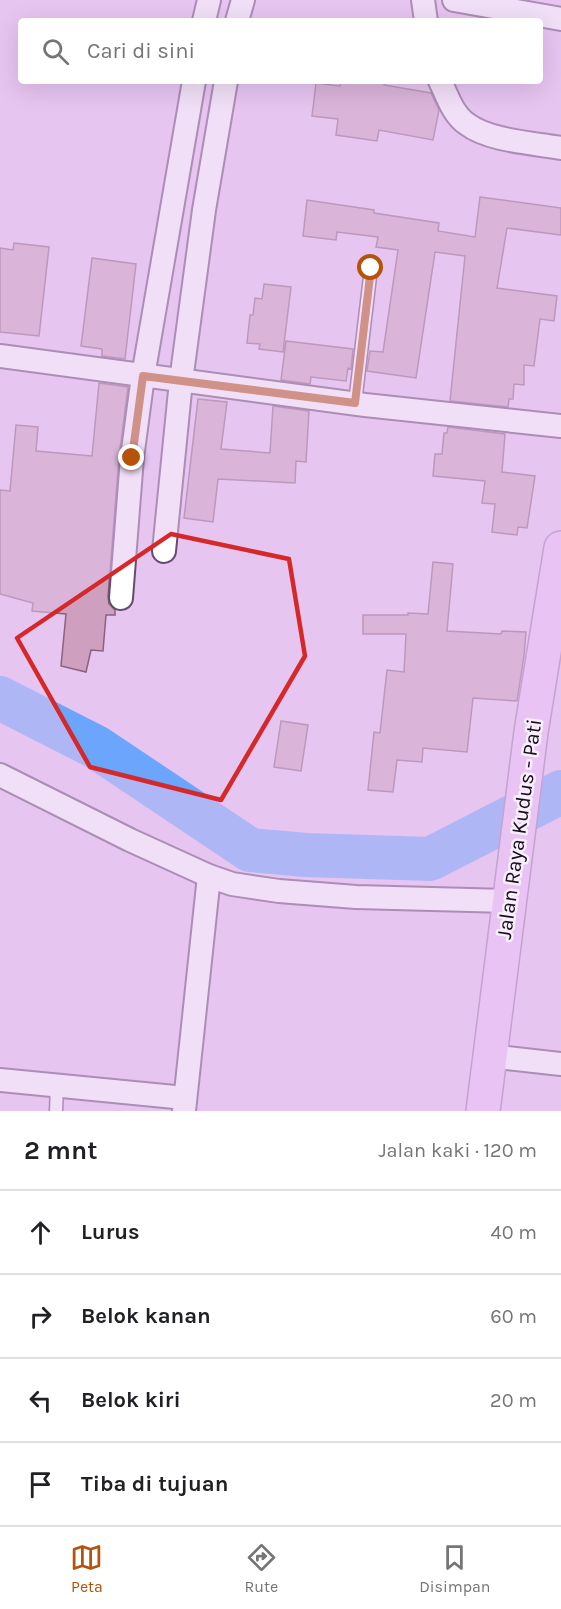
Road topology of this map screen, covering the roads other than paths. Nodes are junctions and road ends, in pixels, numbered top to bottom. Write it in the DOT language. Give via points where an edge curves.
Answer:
graph roads {
  1 [pos="209,0"];
  2 [pos="243,0"];
  3 [pos="423,0"];
  4 [pos="454,0"];
  5 [pos="205,18"];
  6 [pos="238,18"];
  7 [pos="426,18"];
  8 [pos="561,19"];
  9 [pos="194,84"];
  10 [pos="225,84"];
  11 [pos="442,84"];
  12 [pos="561,148"];
  13 [pos="371,268"];
  14 [pos="0,356"];
  15 [pos="163,378"];
  16 [pos="355,403"];
  17 [pos="561,426"];
  18 [pos="561,548"];
  19 [pos="164,552"];
  20 [pos="121,598"];
  21 [pos="549,686"];
  22 [pos="0,774"];
  23 [pos="208,876"];
  24 [pos="510,890"];
  25 [pos="489,1056"];
  26 [pos="561,1064"];
  27 [pos="0,1080"];
  28 [pos="57,1085"];
  29 [pos="185,1105"];
  30 [pos="56,1111"];
  31 [pos="483,1111"];
  1 -- 5 [label="street"];
  2 -- 6 [label="street"];
  3 -- 7 [label="street"];
  4 -- 8 [label="street"];
  9 -- 15 [label="street"];
  10 -- 15 [label="street" via="204,210"];
  11 -- 12 [label="street" via="466,124 488,135"];
  13 -- 16 [label="lane"];
  14 -- 15 [label="street"];
  15 -- 16 [label="street"];
  15 -- 19 [label="street"];
  15 -- 20 [label="street" via="132,458"];
  16 -- 17 [label="street"];
  18 -- 21 [label="highway, Jalan Raya Kudus - Pati"];
  21 -- 24 [label="highway, Jalan Raya Kudus - Pati" via="531,732"];
  22 -- 23 [label="street"];
  23 -- 24 [label="street" via="279,891 356,897"];
  23 -- 29 [label="street"];
  24 -- 25 [label="highway, Jalan Raya Kudus - Pati"];
  25 -- 26 [label="street"];
  25 -- 31 [label="highway, Jalan Raya Kudus - Pati"];
  27 -- 28 [label="street"];
  28 -- 29 [label="street"];
  28 -- 30 [label="lane"];
}
